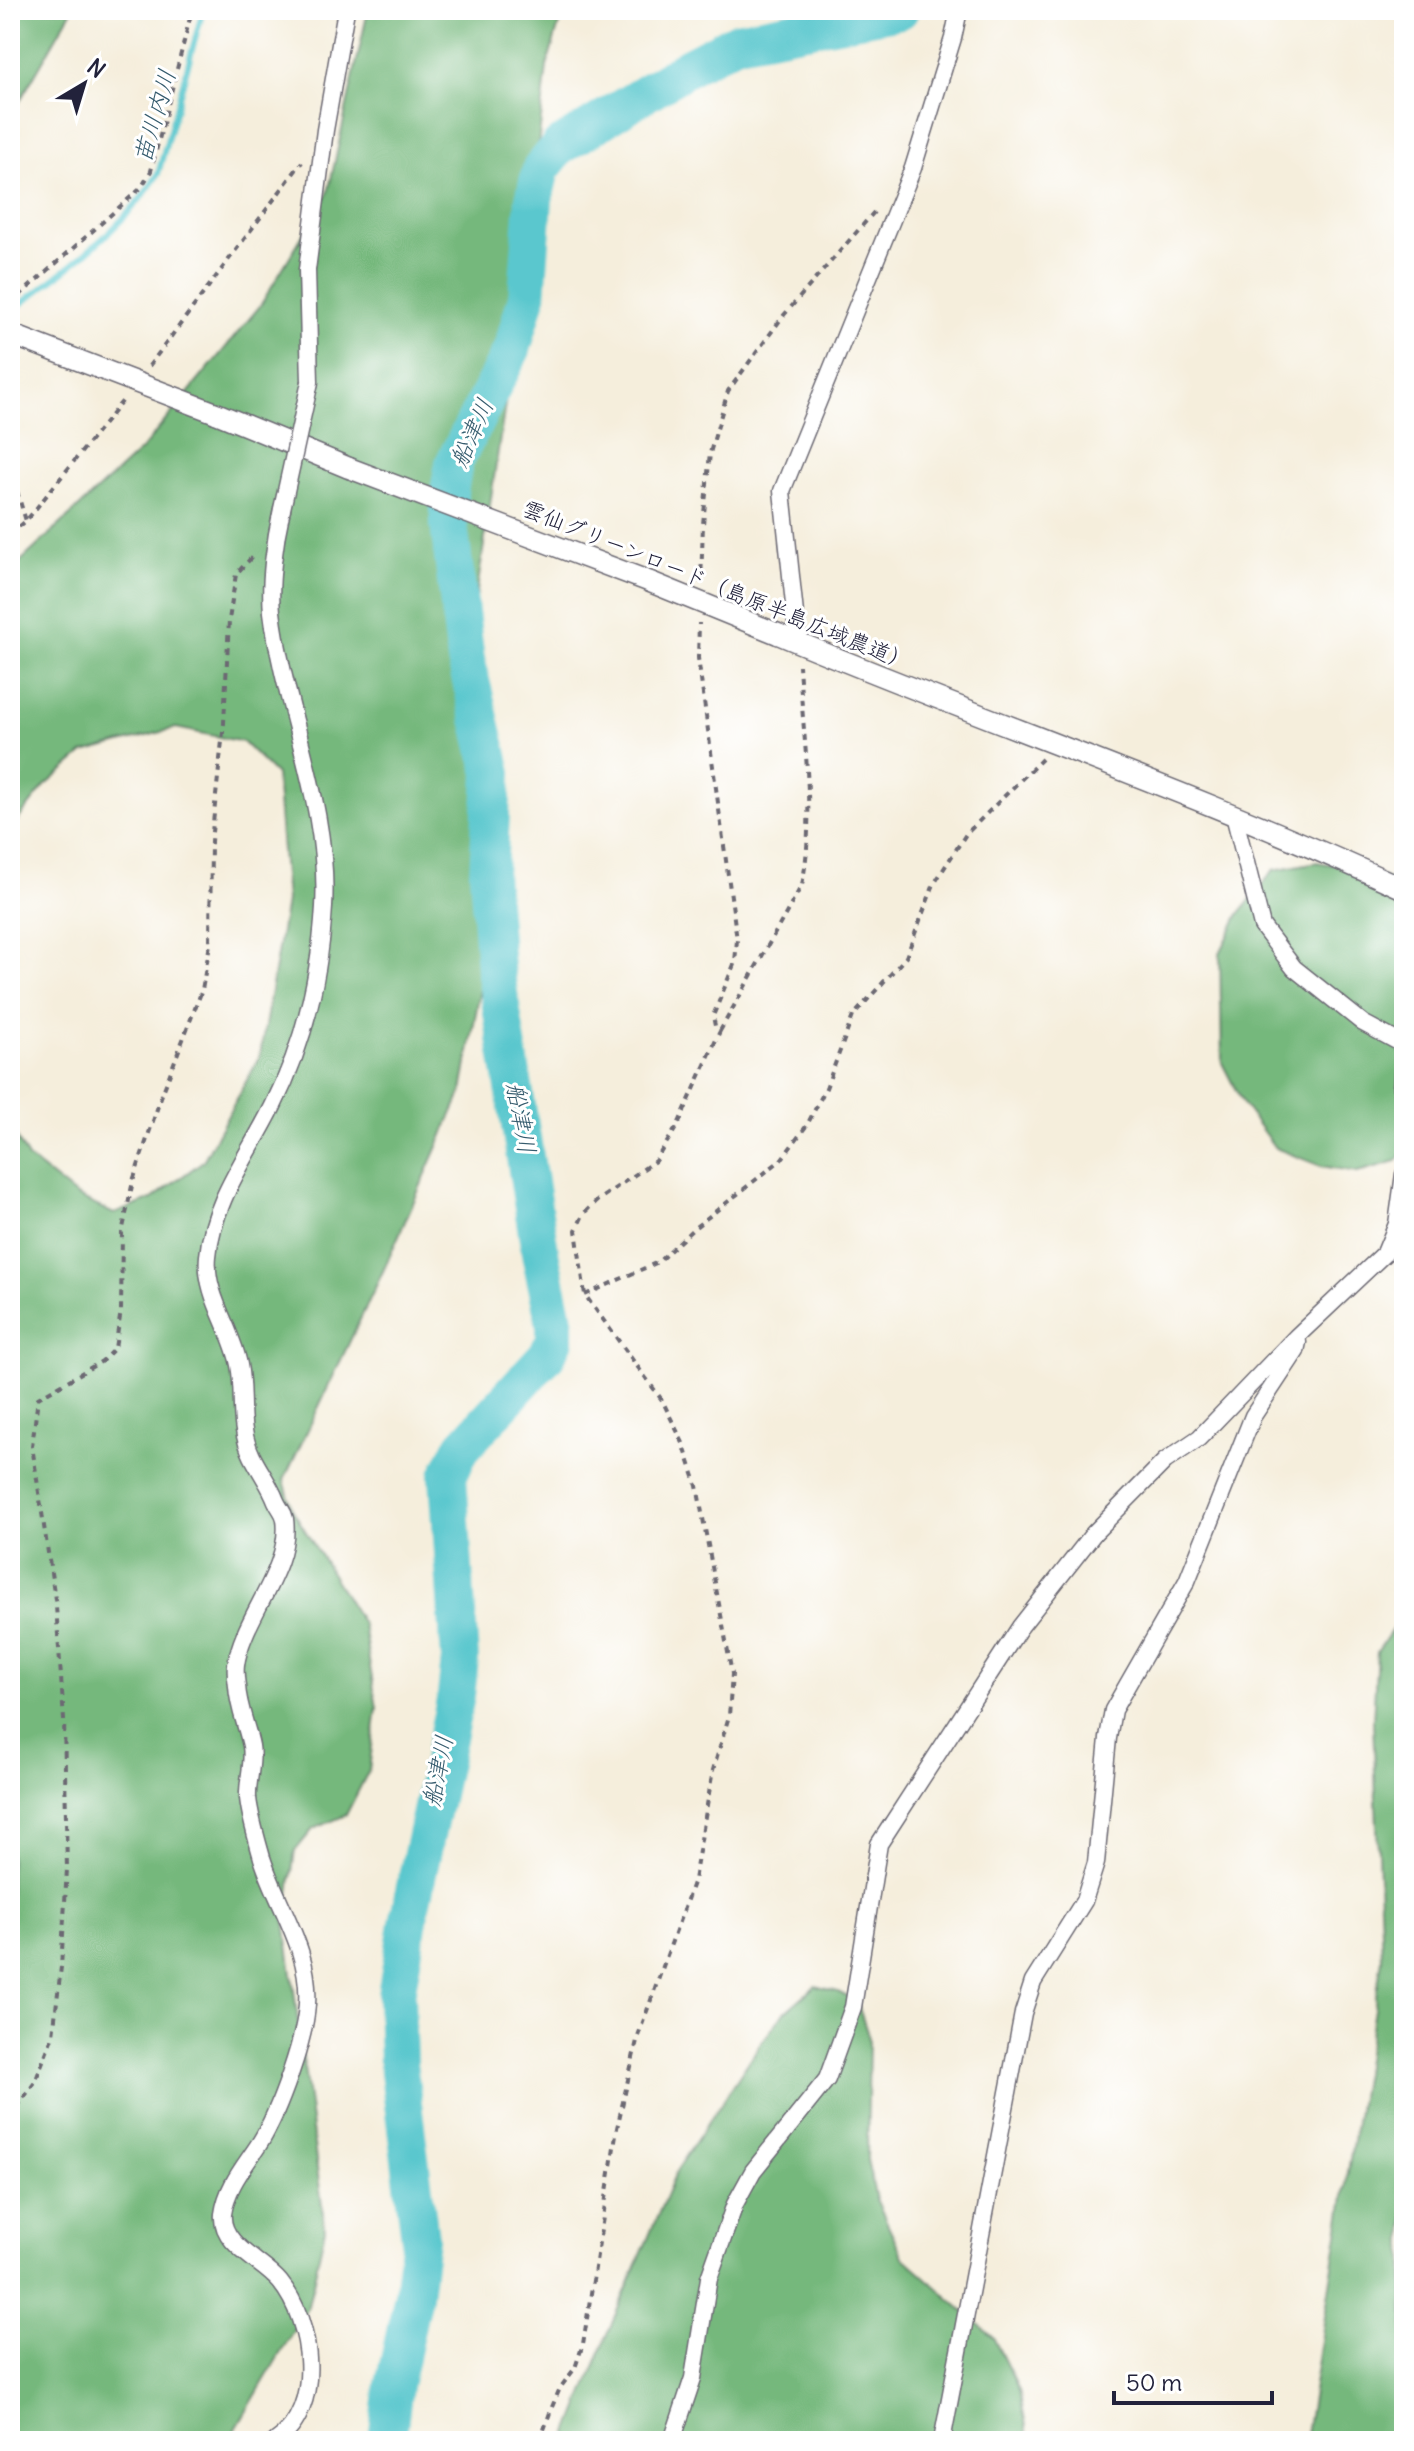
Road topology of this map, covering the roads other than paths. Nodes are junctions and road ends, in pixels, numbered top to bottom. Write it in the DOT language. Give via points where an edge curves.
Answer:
graph roads {
  1 [pos="346,10"];
  2 [pos="959,10"];
  3 [pos="10,334"];
  4 [pos="798,642"];
  5 [pos="1234,815"];
  6 [pos="1404,889"];
  7 [pos="1404,1047"];
  8 [pos="1404,1099"];
  9 [pos="1404,1174"];
  10 [pos="1296,1337"];
  11 [pos="276,2441"];
  12 [pos="672,2441"];
  13 [pos="942,2441"];
  1 -- 11 [label="street, bridge" via="307,270 310,382 277,531 271,608 321,841 325,900 320,968 303,1034 277,1098 224,1192 207,1258 211,1291 241,1372 241,1422 251,1454 285,1516 283,1547 236,1665 237,1695 252,1752 248,1796 263,1860 302,1948 308,2000 284,2088 264,2136 229,2188 222,2221 231,2240 282,2284 303,2327 309,2372 306,2403 288,2433"];
  2 -- 4 [label="street" via="913,168 782,491"];
  3 -- 4 [label="street, 雲仙グリーンロード（島原半島広域農道）, bridge"];
  4 -- 5 [label="street, 雲仙グリーンロード（島原半島広域農道）"];
  5 -- 6 [label="street, 雲仙グリーンロード（島原半島広域農道）"];
  5 -- 7 [label="street" via="1262,926 1294,968 1363,1023"];
  7 -- 8 [label="street"];
  9 -- 10 [label="street" via="1397,1224 1385,1253"];
  10 -- 12 [label="street" via="1199,1438 1165,1461 1094,1533 1020,1627 879,1844 853,2007 827,2079 753,2171 735,2204 709,2278 693,2378"];
  10 -- 13 [label="street" via="1296,1351 1253,1416 1187,1581 1113,1710 1096,1863 1084,1901 1033,1982 1023,2013"];
}
